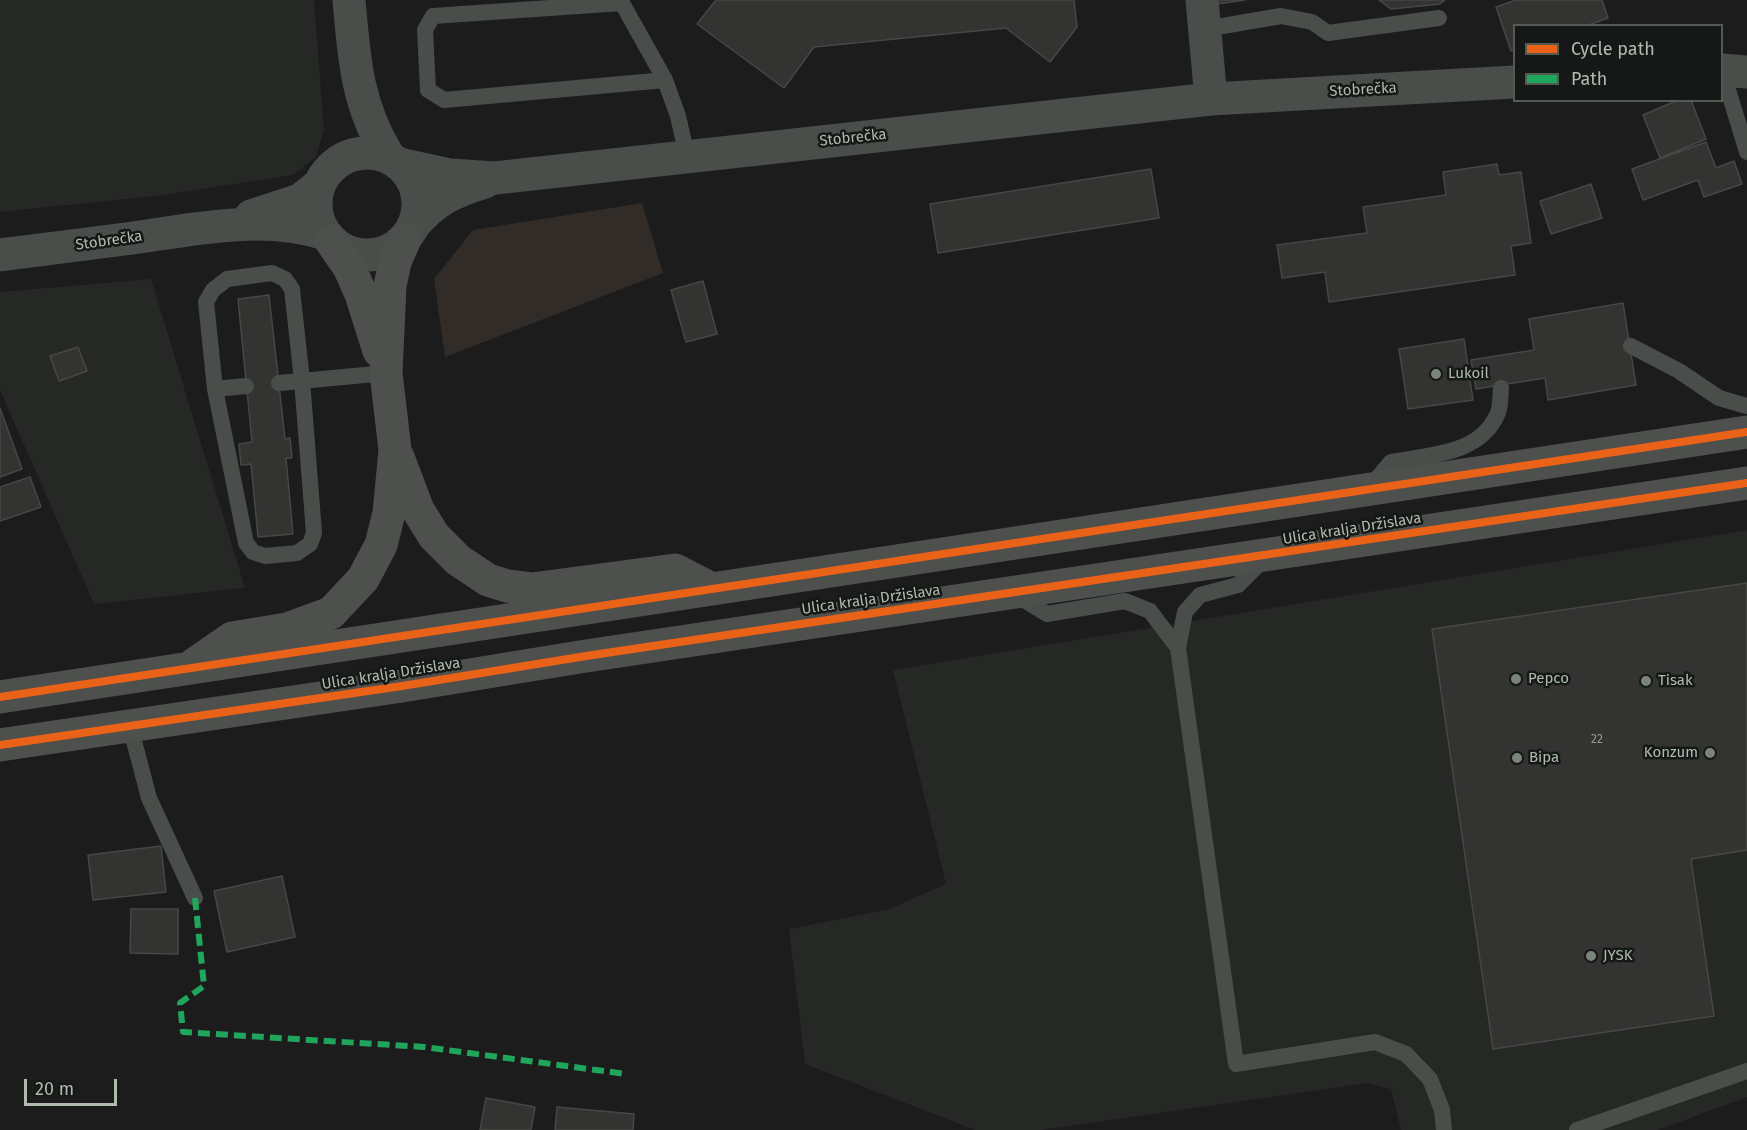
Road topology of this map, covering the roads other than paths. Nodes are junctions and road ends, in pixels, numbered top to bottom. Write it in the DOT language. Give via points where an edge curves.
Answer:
graph roads {
  1 [pos="349,0"];
  2 [pos="1204,14"];
  3 [pos="1439,18"];
  4 [pos="1723,70"];
  5 [pos="355,71"];
  6 [pos="1747,72"];
  7 [pos="1723,73"];
  8 [pos="665,80"];
  9 [pos="1513,82"];
  10 [pos="1211,99"];
  11 [pos="1747,152"];
  12 [pos="687,156"];
  13 [pos="394,160"];
  14 [pos="323,178"];
  15 [pos="495,178"];
  16 [pos="218,226"];
  17 [pos="409,232"];
  18 [pos="328,238"];
  19 [pos="0,255"];
  20 [pos="1631,346"];
  21 [pos="386,373"];
  22 [pos="302,380"];
  23 [pos="279,382"];
  24 [pos="246,386"];
  25 [pos="1501,387"];
  26 [pos="215,389"];
  27 [pos="1747,406"];
  28 [pos="1747,432"];
  29 [pos="395,450"];
  30 [pos="1747,483"];
  31 [pos="1368,490"];
  32 [pos="1269,555"];
  33 [pos="712,589"];
  34 [pos="1012,593"];
  35 [pos="1178,648"];
  36 [pos="187,669"];
  37 [pos="0,698"];
  38 [pos="130,726"];
  39 [pos="0,745"];
  40 [pos="195,898"];
  41 [pos="1747,1071"];
  42 [pos="1444,1130"];
  43 [pos="1577,1130"];
  1 -- 5 [label="street"];
  2 -- 3 [label="lane" via="1281,16 1312,22 1328,33"];
  2 -- 10 [label="street"];
  4 -- 6 [label="street"];
  5 -- 13 [label="street" via="372,127"];
  5 -- 14 [label="street" via="347,128"];
  7 -- 11 [label="lane"];
  8 -- 8 [label="lane" via="622,3 433,16 425,30 428,90 444,100"];
  8 -- 12 [label="lane"];
  9 -- 10 [label="street, Stobrečka"];
  10 -- 12 [label="street, Stobrečka"];
  12 -- 15 [label="street, Stobrečka"];
  13 -- 14 [label="street" via="373,152 356,153 340,159"];
  13 -- 15 [label="street, Stobrečka" via="450,175"];
  13 -- 17 [label="street" via="411,177 417,192 418,209"];
  14 -- 16 [label="street, Stobrečka" via="300,200"];
  14 -- 18 [label="street" via="315,202 317,219"];
  15 -- 17 [label="street, Stobrečka" via="446,197 428,209"];
  16 -- 18 [label="street, Stobrečka" via="283,224 304,227"];
  16 -- 19 [label="street, Stobrečka"];
  17 -- 18 [label="street" via="392,249 376,254 344,250"];
  17 -- 21 [label="highway" via="395,262 390,286"];
  18 -- 21 [label="highway" via="349,267 361,294"];
  20 -- 27 [label="lane" via="1719,398"];
  21 -- 22 [label="lane"];
  21 -- 29 [label="highway"];
  22 -- 23 [label="lane"];
  22 -- 26 [label="lane" via="292,289 285,279 272,273 227,279 206,302"];
  22 -- 26 [label="lane" via="314,533 310,544 297,552 265,556 253,552 246,543"];
  24 -- 26 [label="lane"];
  25 -- 31 [label="lane" via="1498,414 1482,436 1461,449 1391,462"];
  28 -- 31 [label="highway"];
  29 -- 33 [label="highway" via="418,510 434,536 458,560 488,580 532,590 675,570"];
  29 -- 36 [label="highway" via="381,545 363,579 331,613 287,629 232,638"];
  30 -- 32 [label="highway, Ulica kralja Držislava"];
  31 -- 33 [label="highway"];
  32 -- 34 [label="highway, Ulica kralja Držislava"];
  32 -- 35 [label="lane" via="1238,585 1200,595 1185,612"];
  33 -- 36 [label="highway"];
  34 -- 35 [label="lane" via="1047,614 1125,601 1150,611"];
  34 -- 38 [label="highway, Ulica kralja Držislava"];
  35 -- 42 [label="lane" via="1236,1064 1376,1042 1406,1054 1430,1079 1442,1110"];
  36 -- 37 [label="highway"];
  38 -- 39 [label="highway, Ulica kralja Držislava"];
  38 -- 40 [label="lane" via="149,798"];
  41 -- 43 [label="lane"];
}
